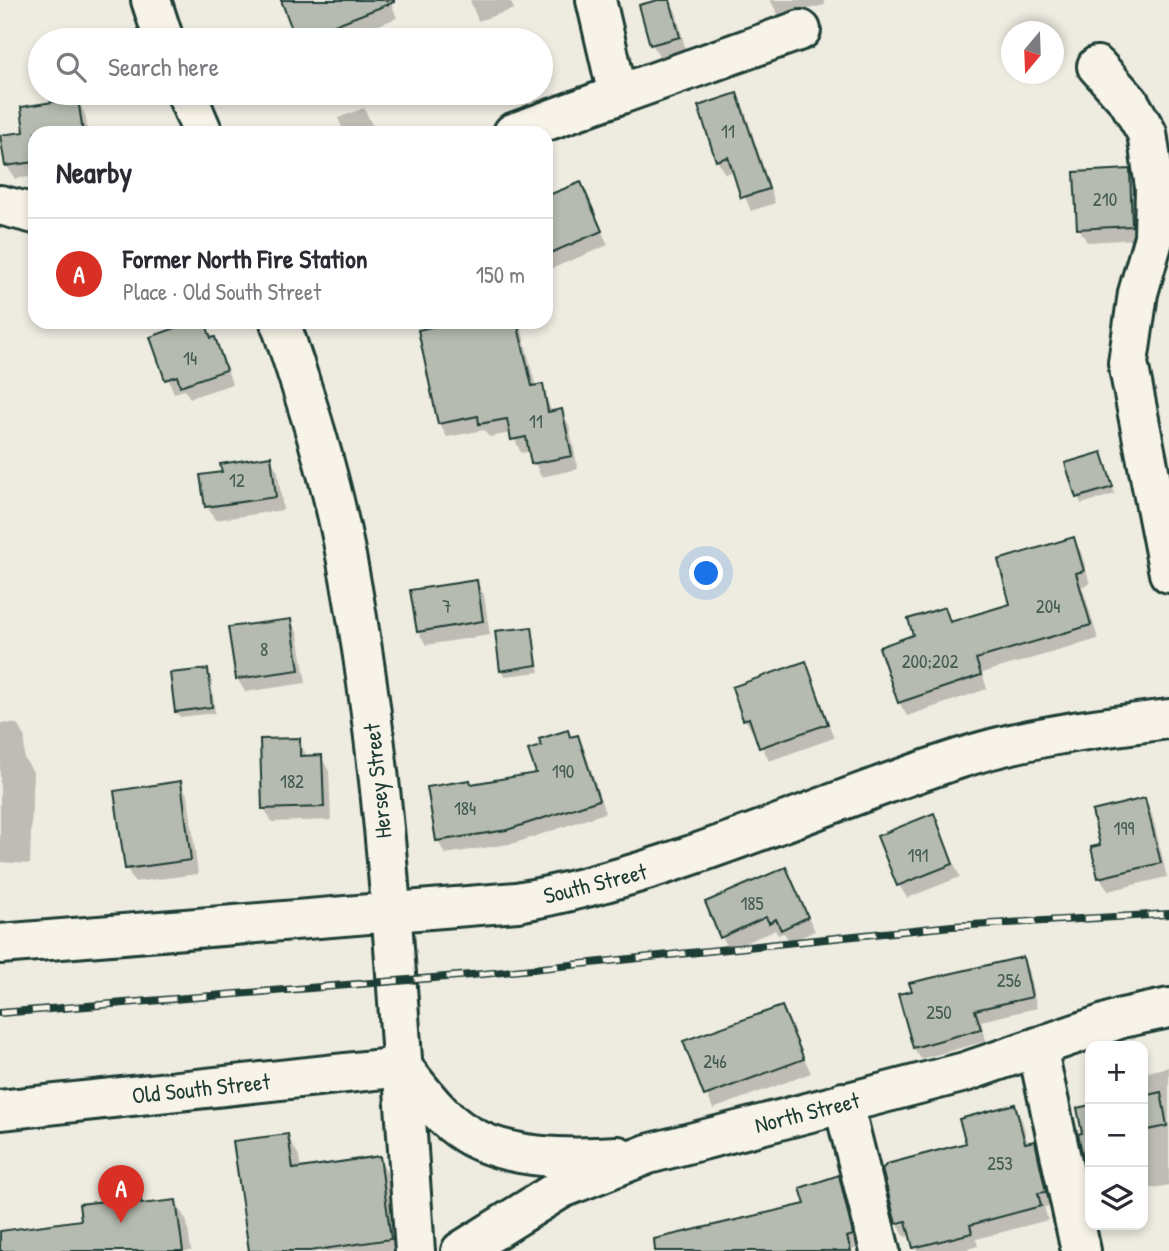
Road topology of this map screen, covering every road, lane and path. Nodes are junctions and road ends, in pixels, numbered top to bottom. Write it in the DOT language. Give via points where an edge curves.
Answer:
graph roads {
  1 [pos="151,0"];
  2 [pos="596,0"];
  3 [pos="160,28"];
  4 [pos="801,30"];
  5 [pos="1097,66"];
  6 [pos="618,95"];
  7 [pos="191,105"];
  8 [pos="200,126"];
  9 [pos="532,126"];
  10 [pos="0,205"];
  11 [pos="28,212"];
  12 [pos="282,329"];
  13 [pos="1169,573"];
  14 [pos="1169,719"];
  15 [pos="391,912"];
  16 [pos="0,944"];
  17 [pos="1169,1008"];
  18 [pos="1037,1047"];
  19 [pos="402,1068"];
  20 [pos="843,1102"];
  21 [pos="0,1110"];
  22 [pos="648,1154"];
  23 [pos="415,1251"];
  24 [pos="461,1251"];
  25 [pos="880,1251"];
  26 [pos="1081,1251"];
  1 -- 3 [label="street"];
  2 -- 6 [label="street"];
  4 -- 6 [label="street"];
  5 -- 13 [label="street" via="1129,102 1147,133 1155,187 1154,237 1138,293 1128,363"];
  6 -- 9 [label="street"];
  7 -- 8 [label="street"];
  10 -- 11 [label="street"];
  12 -- 15 [label="street, Hersey Street" via="305,396 346,555 370,702"];
  14 -- 15 [label="street, South Street" via="1072,731 962,758 635,876 571,892 517,902"];
  15 -- 16 [label="street, South Street"];
  15 -- 19 [label="street, Hersey Street"];
  17 -- 18 [label="street, North Street" via="1122,1018"];
  18 -- 20 [label="street, North Street" via="965,1072"];
  18 -- 26 [label="street"];
  19 -- 21 [label="street, Old South Street"];
  19 -- 22 [label="street" via="465,1134 486,1142 526,1154 573,1159"];
  19 -- 23 [label="street, Hersey Street"];
  20 -- 22 [label="street, North Street"];
  20 -- 25 [label="street"];
  22 -- 24 [label="street, North Street" via="562,1188"];
}
